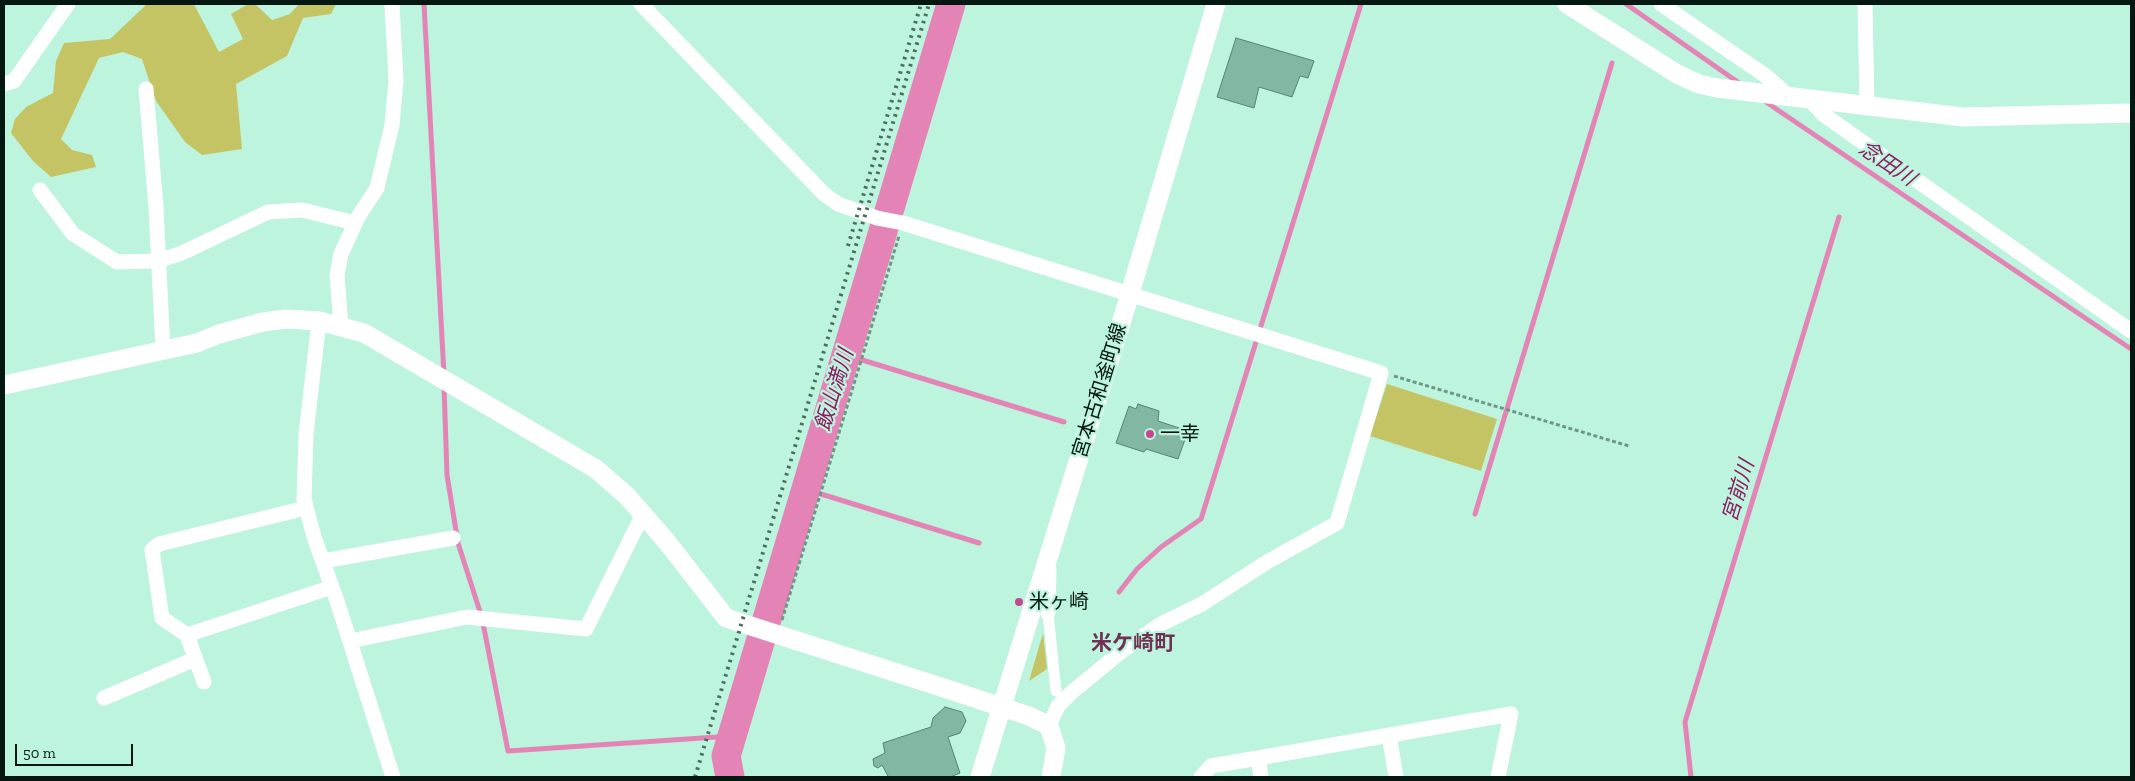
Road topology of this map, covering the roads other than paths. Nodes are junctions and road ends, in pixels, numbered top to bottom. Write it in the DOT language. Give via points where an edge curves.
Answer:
graph roads {
  1 [pos="68,4"];
  2 [pos="392,4"];
  3 [pos="641,4"];
  4 [pos="1216,4"];
  5 [pos="1567,4"];
  6 [pos="1661,4"];
  7 [pos="1865,4"];
  8 [pos="4,84"];
  9 [pos="146,89"];
  10 [pos="1793,97"];
  11 [pos="1867,106"];
  12 [pos="2131,114"];
  13 [pos="40,190"];
  14 [pos="355,223"];
  15 [pos="158,261"];
  16 [pos="1130,294"];
  17 [pos="319,321"];
  18 [pos="341,326"];
  19 [pos="2131,331"];
  20 [pos="163,351"];
  21 [pos="4,385"];
  22 [pos="306,508"];
  23 [pos="643,514"];
  24 [pos="453,538"];
  25 [pos="1050,550"];
  26 [pos="323,562"];
  27 [pos="332,587"];
  28 [pos="1048,613"];
  29 [pos="187,634"];
  30 [pos="350,641"];
  31 [pos="195,660"];
  32 [pos="204,682"];
  33 [pos="1056,691"];
  34 [pos="104,698"];
  35 [pos="1058,706"];
  36 [pos="1001,707"];
  37 [pos="1049,726"];
  38 [pos="1389,735"];
  39 [pos="1258,758"];
  40 [pos="977,775"];
  41 [pos="393,777"];
  42 [pos="1051,777"];
  43 [pos="1201,777"];
  44 [pos="1261,777"];
  45 [pos="1396,777"];
  46 [pos="1498,777"];
  1 -- 8 [label="street" via="14,81"];
  2 -- 14 [label="street" via="396,81 392,125 377,188"];
  3 -- 16 [label="street" via="824,194 838,204"];
  4 -- 16 [label="street, 宮本古和釜町線"];
  5 -- 10 [label="street" via="1677,74 1699,84"];
  6 -- 10 [label="street"];
  7 -- 11 [label="street"];
  9 -- 15 [label="street"];
  10 -- 11 [label="street"];
  10 -- 19 [label="street" via="1824,115"];
  11 -- 12 [label="street" via="1972,117"];
  13 -- 15 [label="street" via="73,234 117,262"];
  14 -- 15 [label="street" via="302,210 268,212 209,242"];
  14 -- 18 [label="street" via="341,254 337,275"];
  15 -- 20 [label="street"];
  16 -- 25 [label="street, 宮本古和釜町線"];
  16 -- 35 [label="street" via="1381,373 1337,524 1267,562 1202,604 1161,624 1092,674"];
  17 -- 18 [label="street"];
  17 -- 20 [label="street" via="263,322"];
  17 -- 22 [label="street" via="306,434"];
  18 -- 23 [label="street" via="364,333 564,450 596,470"];
  20 -- 21 [label="street"];
  22 -- 26 [label="street"];
  22 -- 29 [label="street" via="159,544 152,550 162,618"];
  23 -- 30 [label="street" via="586,629 467,617"];
  23 -- 36 [label="street" via="720,612 734,622"];
  24 -- 26 [label="street"];
  25 -- 28 [label="street"];
  25 -- 36 [label="street, 宮本古和釜町線"];
  26 -- 27 [label="street"];
  27 -- 29 [label="street"];
  27 -- 30 [label="street"];
  28 -- 33 [label="street"];
  29 -- 31 [label="street"];
  30 -- 41 [label="street"];
  31 -- 32 [label="street"];
  31 -- 34 [label="street"];
  33 -- 35 [label="street"];
  35 -- 37 [label="street"];
  36 -- 37 [label="street"];
  36 -- 40 [label="street, 宮本古和釜町線"];
  37 -- 42 [label="street" via="1056,748"];
  38 -- 39 [label="street"];
  38 -- 45 [label="street"];
  38 -- 46 [label="street" via="1511,714"];
  39 -- 43 [label="street" via="1211,766"];
  39 -- 44 [label="street"];
}
